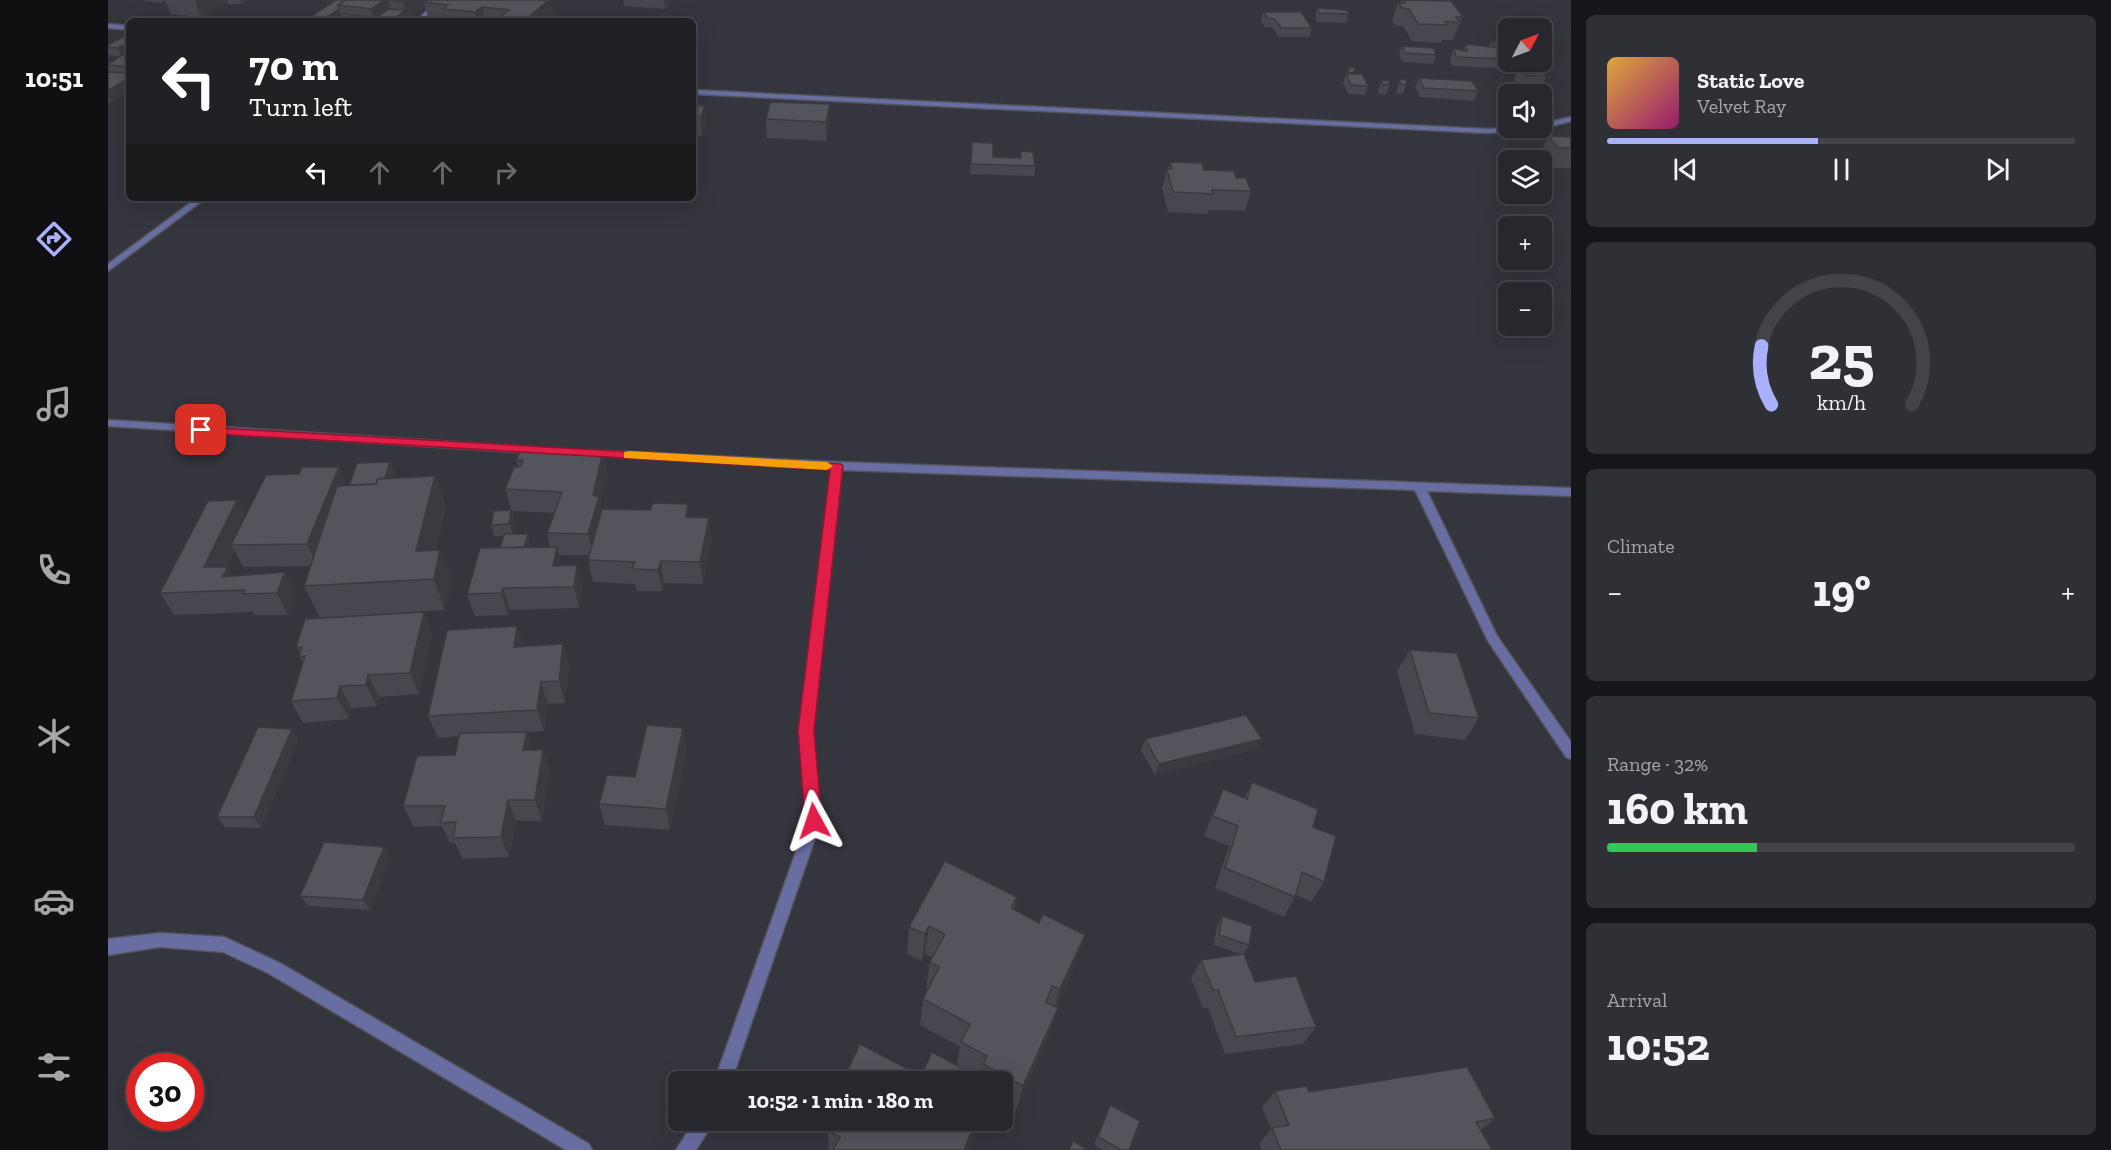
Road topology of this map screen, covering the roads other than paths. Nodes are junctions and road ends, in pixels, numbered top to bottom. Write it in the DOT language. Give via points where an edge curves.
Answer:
graph roads {
  1 [pos="436,4"];
  2 [pos="423,18"];
  3 [pos="108,26"];
  4 [pos="126,28"];
  5 [pos="696,92"];
  6 [pos="1571,119"];
  7 [pos="1552,124"];
  8 [pos="1498,130"];
  9 [pos="198,201"];
  10 [pos="108,268"];
  11 [pos="108,423"];
  12 [pos="542,450"];
  13 [pos="578,452"];
  14 [pos="837,466"];
  15 [pos="1419,486"];
  16 [pos="1571,492"];
  17 [pos="1571,753"];
  18 [pos="108,947"];
  19 [pos="726,1071"];
  20 [pos="698,1131"];
  21 [pos="583,1150"];
  22 [pos="685,1150"];
  1 -- 2 [label="street"];
  3 -- 4 [label="street"];
  5 -- 8 [label="street"];
  6 -- 7 [label="street"];
  9 -- 10 [label="street"];
  11 -- 12 [label="street"];
  13 -- 14 [label="street"];
  14 -- 15 [label="street"];
  14 -- 19 [label="street" via="806,731 814,821"];
  15 -- 16 [label="street"];
  15 -- 17 [label="street" via="1492,638"];
  18 -- 21 [label="street" via="160,940 224,945 274,968"];
  20 -- 22 [label="street"];
}
